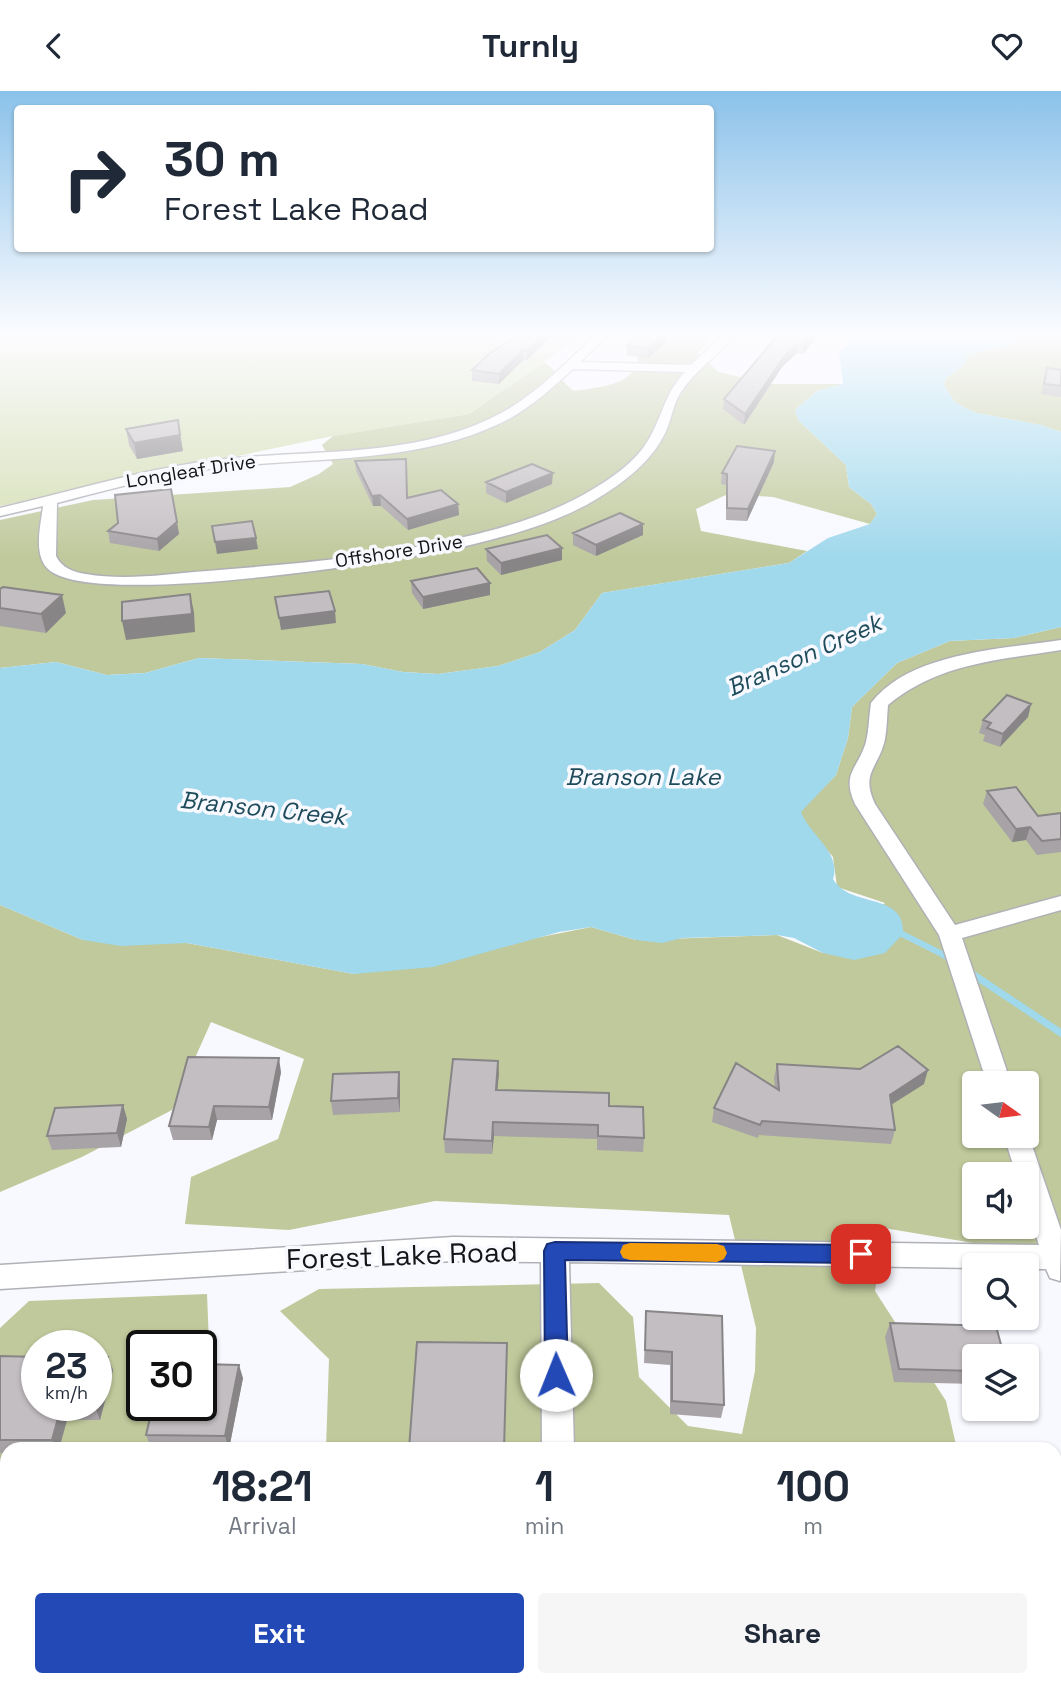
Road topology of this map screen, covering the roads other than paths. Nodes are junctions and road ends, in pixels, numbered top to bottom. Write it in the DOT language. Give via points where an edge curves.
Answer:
graph roads {
  1 [pos="515,409"];
  2 [pos="666,409"];
  3 [pos="50,500"];
  4 [pos="0,512"];
  5 [pos="1061,645"];
  6 [pos="1061,903"];
  7 [pos="950,934"];
  8 [pos="995,1071"];
  9 [pos="1021,1148"];
  10 [pos="555,1251"];
  11 [pos="1059,1264"];
  12 [pos="0,1277"];
  13 [pos="558,1442"];
  1 -- 3 [label="street, Longleaf Drive" via="454,436 397,447 203,466"];
  2 -- 3 [label="street, Offshore Drive" via="654,444 643,458 588,498 551,515 447,545 328,563 108,582 72,575 50,562 47,553"];
  3 -- 4 [label="street, Longleaf Drive"];
  5 -- 7 [label="street" via="933,667 903,683 880,703 874,745 857,778 860,794"];
  6 -- 7 [label="street"];
  7 -- 8 [label="street"];
  9 -- 11 [label="street"];
  10 -- 11 [label="street, Forest Lake Road"];
  10 -- 12 [label="street, Forest Lake Road" via="453,1249"];
  10 -- 13 [label="street"];
}
